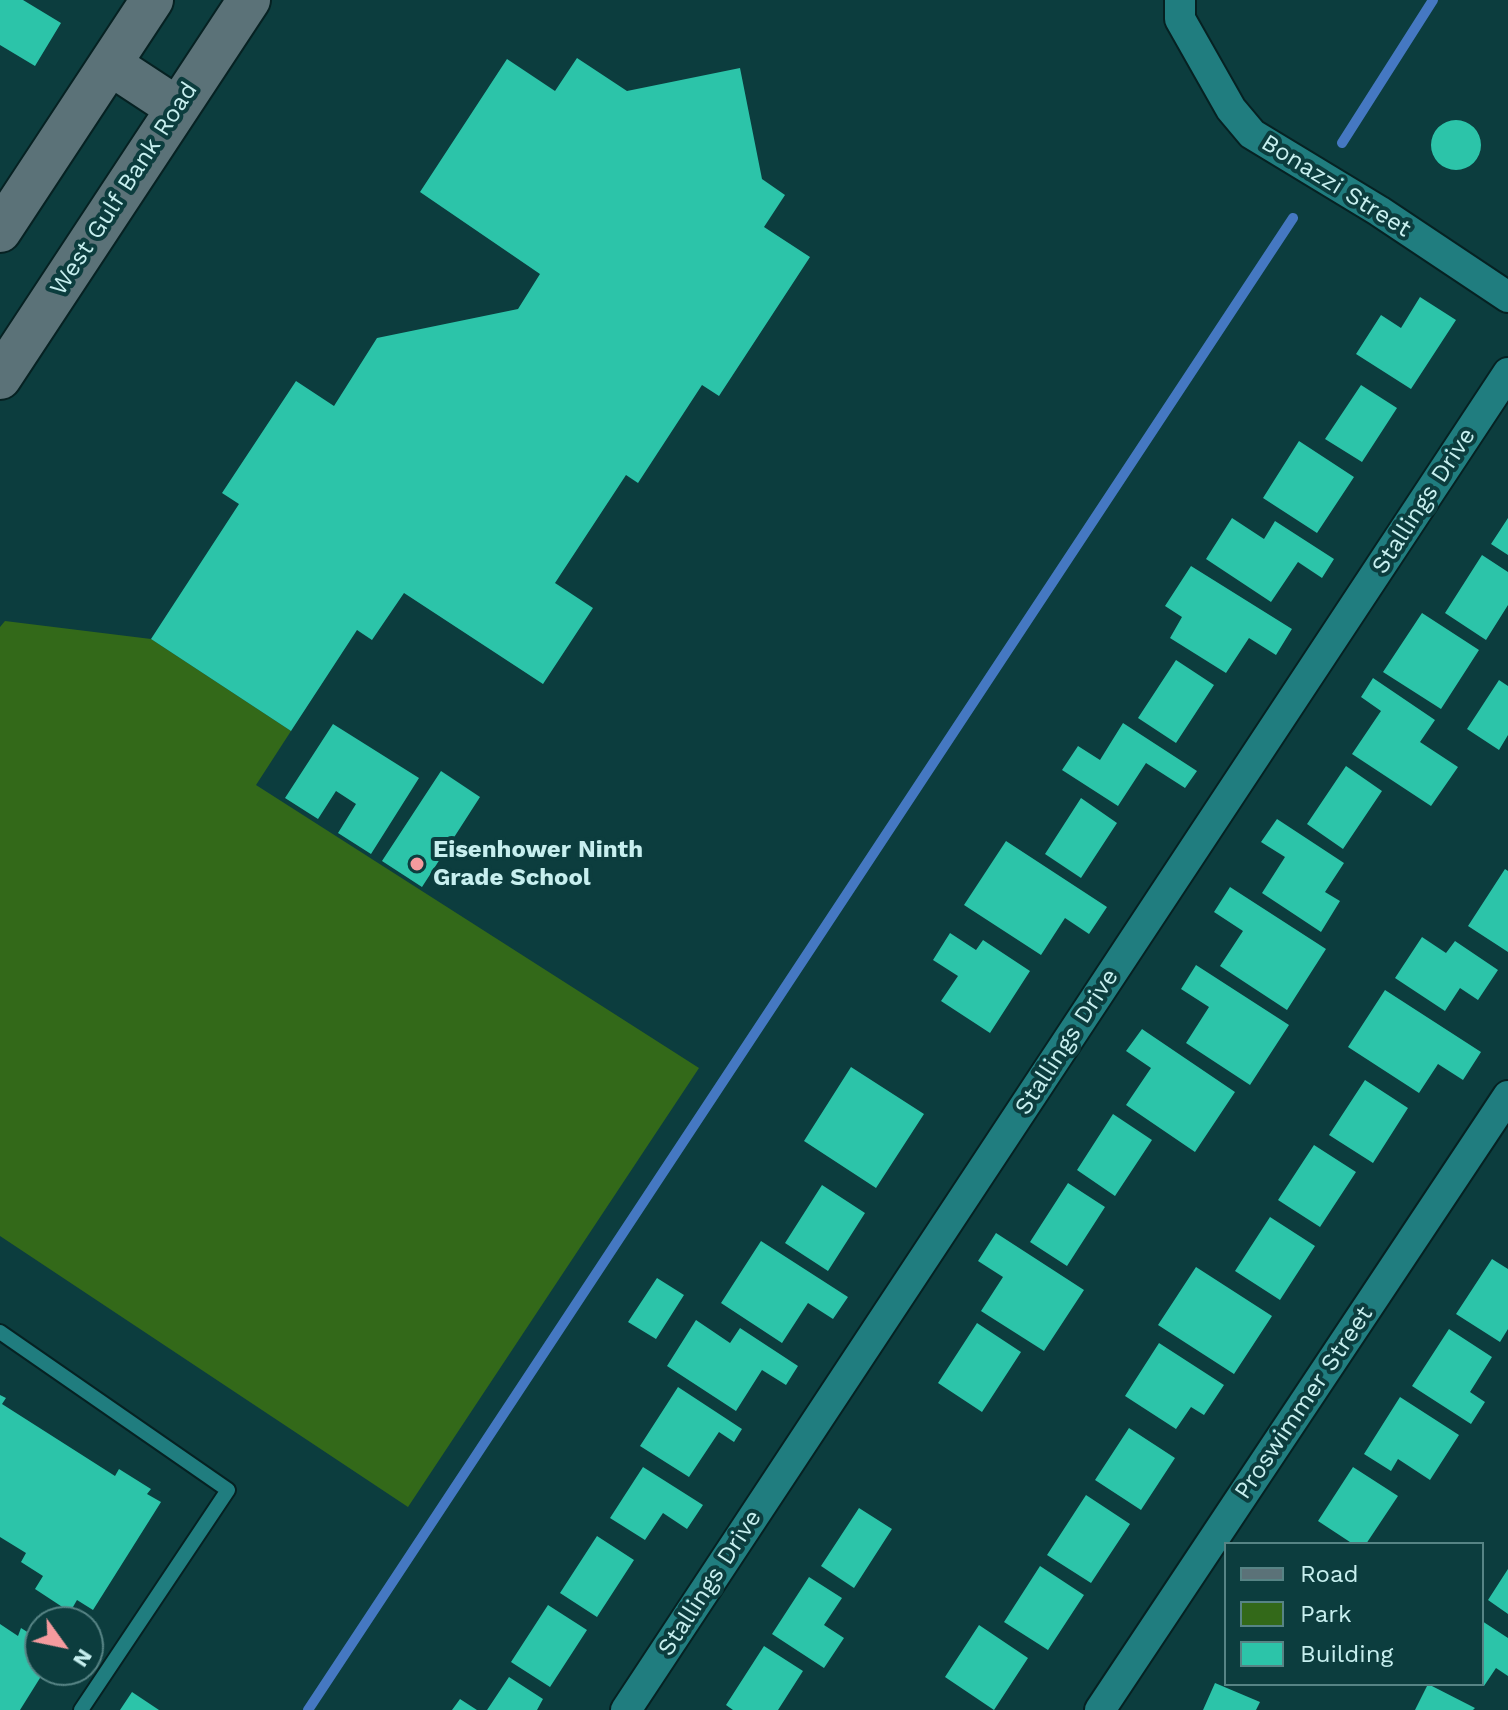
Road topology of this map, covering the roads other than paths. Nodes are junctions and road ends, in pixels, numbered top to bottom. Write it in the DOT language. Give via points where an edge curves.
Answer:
graph roads {
  1 [pos="152,0"];
  2 [pos="249,0"];
  3 [pos="1180,0"];
  4 [pos="110,64"];
  5 [pos="177,108"];
  6 [pos="0,231"];
  7 [pos="1508,297"];
  8 [pos="1508,373"];
  9 [pos="0,378"];
  10 [pos="1508,1096"];
  11 [pos="0,1332"];
  12 [pos="81,1710"];
  13 [pos="626,1710"];
  14 [pos="1100,1710"];
  1 -- 4 [label="main road"];
  2 -- 5 [label="main road, West Gulf Bank Road"];
  3 -- 7 [label="street, Bonazzi Street" via="1180,19 1231,109 1252,134"];
  4 -- 5 [label="main road"];
  4 -- 6 [label="main road"];
  5 -- 9 [label="main road, West Gulf Bank Road"];
  8 -- 13 [label="street, Stallings Drive"];
  10 -- 14 [label="street, Proswimmer Street"];
  11 -- 12 [label="lane" via="228,1490"];
}
